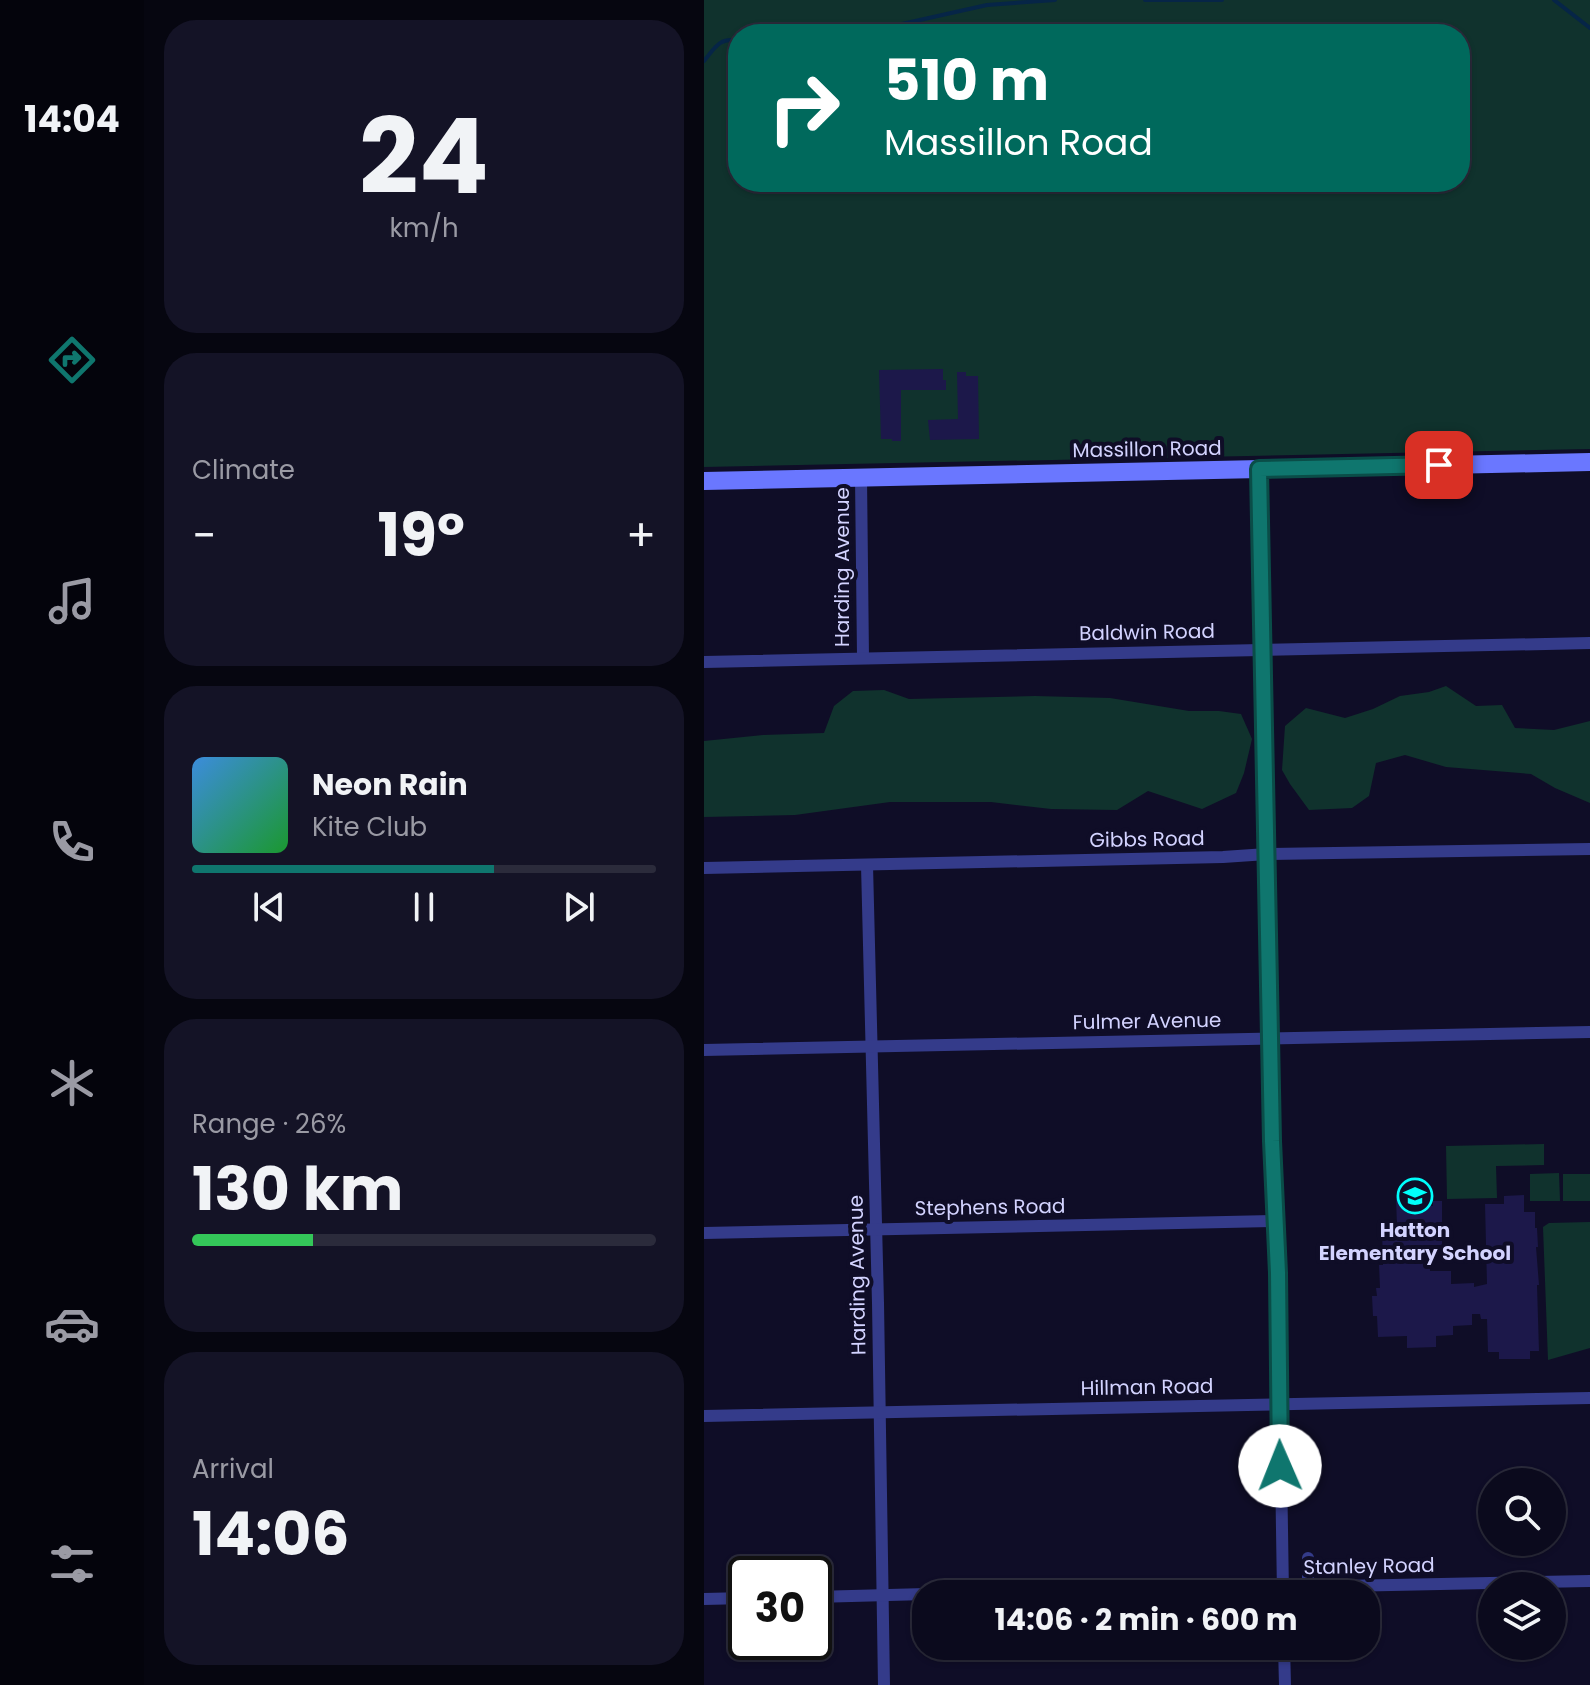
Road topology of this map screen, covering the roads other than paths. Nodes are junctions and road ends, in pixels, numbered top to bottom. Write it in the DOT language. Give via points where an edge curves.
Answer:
graph roads {
  1 [pos="1590,462"];
  2 [pos="1259,469"];
  3 [pos="861,477"];
  4 [pos="704,481"];
  5 [pos="1590,643"];
  6 [pos="1263,649"];
  7 [pos="863,657"];
  8 [pos="704,662"];
  9 [pos="1590,849"];
  10 [pos="1267,854"];
  11 [pos="867,865"];
  12 [pos="704,868"];
  13 [pos="1590,1032"];
  14 [pos="1270,1039"];
  15 [pos="872,1047"];
  16 [pos="704,1050"];
  17 [pos="1277,1221"];
  18 [pos="876,1230"];
  19 [pos="704,1233"];
  20 [pos="1590,1398"];
  21 [pos="1279,1404"];
  22 [pos="880,1412"];
  23 [pos="704,1416"];
  24 [pos="1308,1558"];
  25 [pos="1283,1580"];
  26 [pos="1308,1580"];
  27 [pos="1590,1581"];
  28 [pos="1380,1585"];
  29 [pos="912,1594"];
  30 [pos="882,1595"];
  31 [pos="832,1596"];
  32 [pos="728,1598"];
  33 [pos="704,1599"];
  34 [pos="1284,1660"];
  35 [pos="884,1685"];
  36 [pos="1285,1685"];
  1 -- 2 [label="street, Massillon Road"];
  2 -- 3 [label="street, Massillon Road"];
  2 -- 6 [label="street"];
  3 -- 4 [label="street, Massillon Road"];
  3 -- 7 [label="street, Harding Avenue"];
  5 -- 6 [label="street, Baldwin Road"];
  6 -- 7 [label="street, Baldwin Road"];
  6 -- 10 [label="street"];
  7 -- 8 [label="street, Baldwin Road"];
  9 -- 10 [label="street, Gibbs Road"];
  10 -- 11 [label="street, Gibbs Road"];
  10 -- 14 [label="street"];
  11 -- 12 [label="street, Gibbs Road"];
  11 -- 15 [label="street, Harding Avenue"];
  13 -- 14 [label="street, Fulmer Avenue"];
  14 -- 15 [label="street, Fulmer Avenue"];
  14 -- 17 [label="street"];
  15 -- 16 [label="street, Fulmer Avenue"];
  15 -- 18 [label="street, Harding Avenue"];
  17 -- 18 [label="street, Stephens Road"];
  17 -- 21 [label="street"];
  18 -- 19 [label="street, Stephens Road"];
  18 -- 22 [label="street, Harding Avenue"];
  20 -- 21 [label="street, Hillman Road"];
  21 -- 22 [label="street, Hillman Road"];
  21 -- 25 [label="street"];
  22 -- 23 [label="street, Hillman Road"];
  22 -- 30 [label="street, Harding Avenue"];
  24 -- 26 [label="street"];
  27 -- 28 [label="street, Stanley Road"];
  29 -- 30 [label="street"];
  30 -- 31 [label="street"];
  30 -- 35 [label="street, Harding Avenue"];
  32 -- 33 [label="street"];
  34 -- 36 [label="street"];
}
